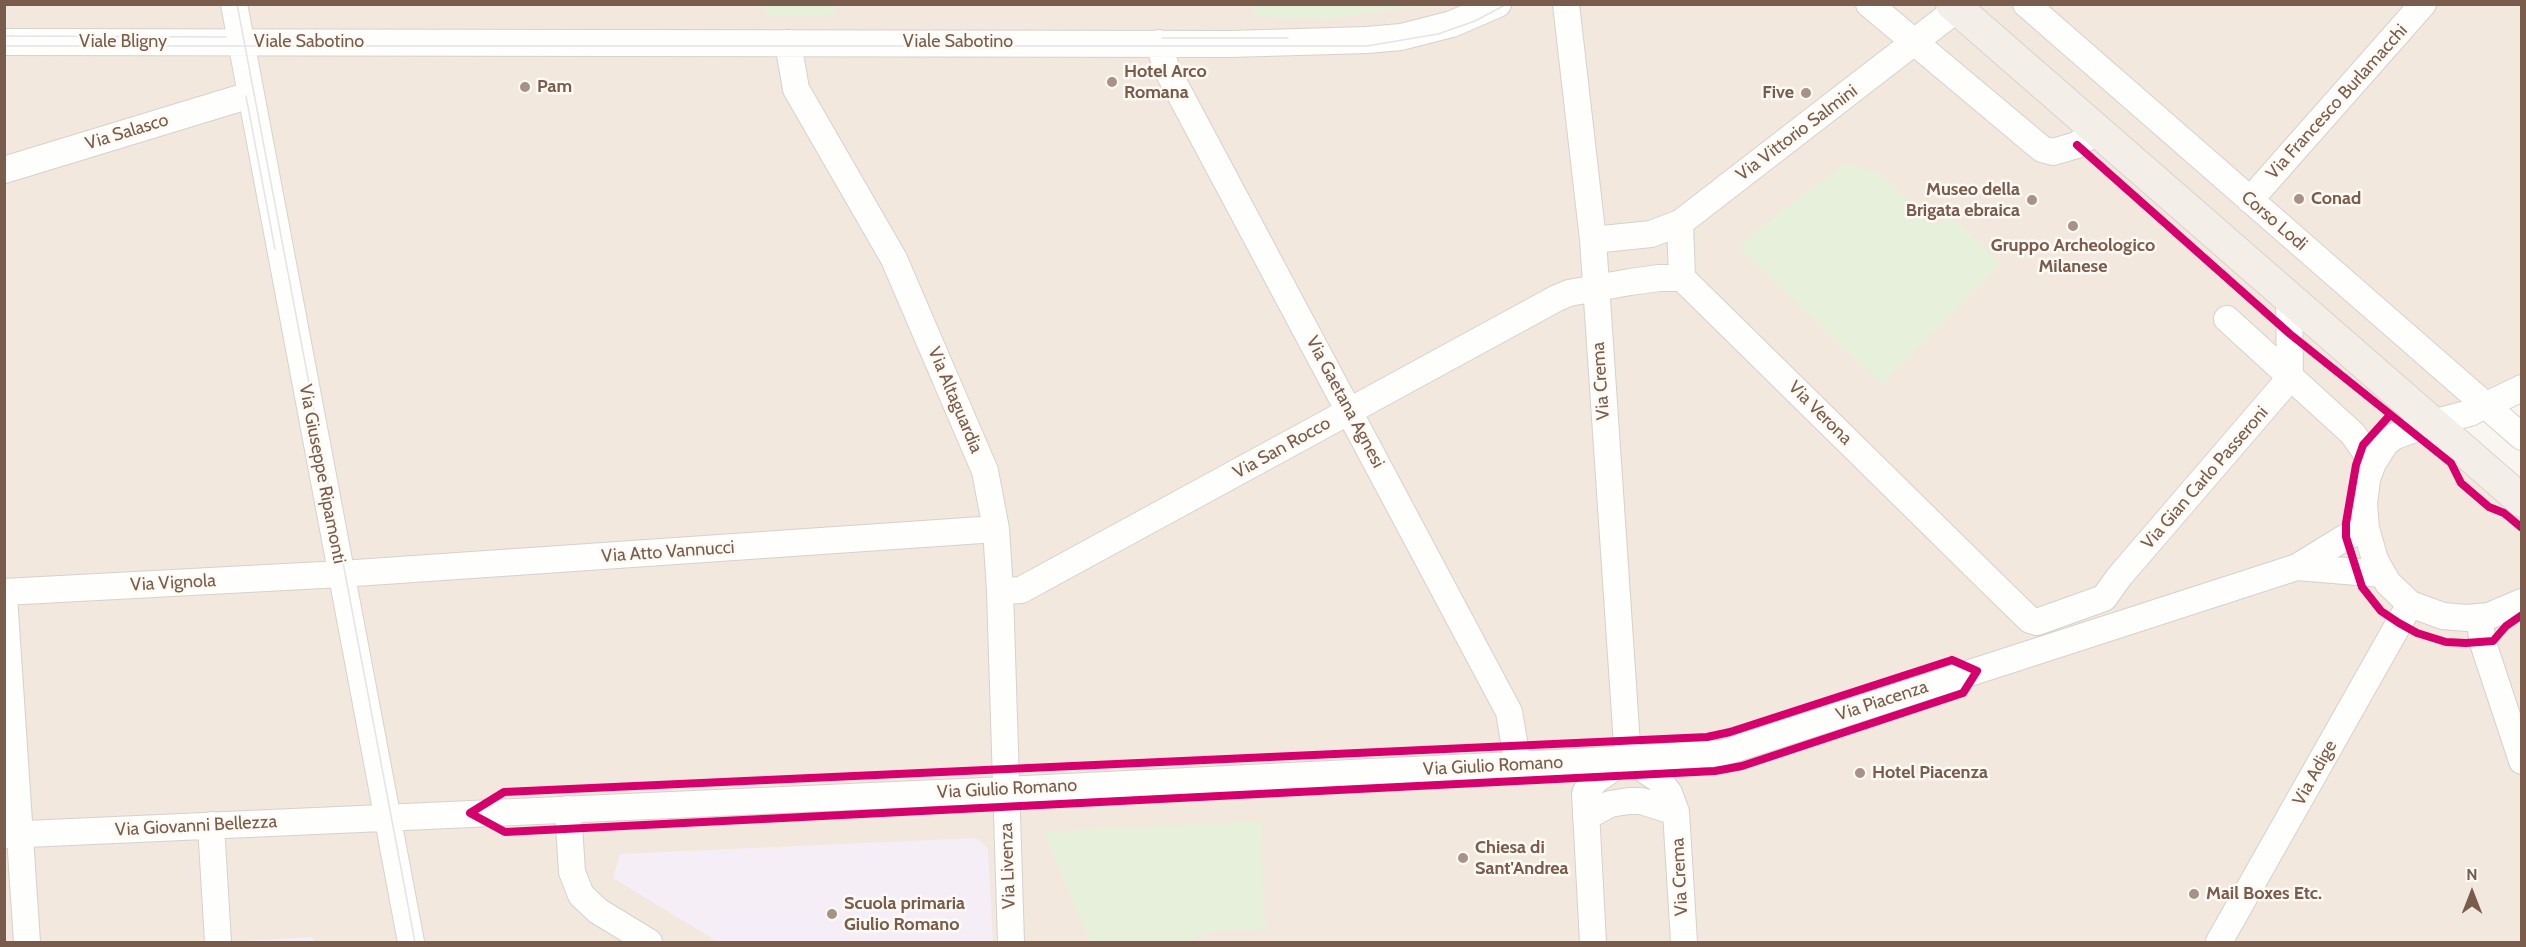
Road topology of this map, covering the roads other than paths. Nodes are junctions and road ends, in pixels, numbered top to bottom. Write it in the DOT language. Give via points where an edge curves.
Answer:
graph roads {
  1 [pos="234,4"];
  2 [pos="1498,4"];
  3 [pos="1566,4"];
  4 [pos="1869,4"];
  5 [pos="2026,4"];
  6 [pos="2423,4"];
  7 [pos="1954,7"];
  8 [pos="4,42"];
  9 [pos="241,42"];
  10 [pos="788,43"];
  11 [pos="1159,43"];
  12 [pos="1914,44"];
  13 [pos="250,95"];
  14 [pos="2096,130"];
  15 [pos="4,171"];
  16 [pos="2250,200"];
  17 [pos="1680,223"];
  18 [pos="1593,240"];
  19 [pos="1682,278"];
  20 [pos="1596,288"];
  21 [pos="2289,298"];
  22 [pos="2227,319"];
  23 [pos="2290,378"];
  24 [pos="2522,388"];
  25 [pos="2487,406"];
  26 [pos="1350,411"];
  27 [pos="2433,423"];
  28 [pos="2522,437"];
  29 [pos="2373,463"];
  30 [pos="2522,501"];
  31 [pos="2366,528"];
  32 [pos="996,529"];
  33 [pos="2297,567"];
  34 [pos="340,574"];
  35 [pos="2382,574"];
  36 [pos="2119,578"];
  37 [pos="1000,591"];
  38 [pos="4,594"];
  39 [pos="2520,602"];
  40 [pos="2410,604"];
  41 [pos="2479,618"];
  42 [pos="2133,620"];
  43 [pos="1628,759"];
  44 [pos="2522,761"];
  45 [pos="1518,765"];
  46 [pos="1005,790"];
  47 [pos="568,809"];
  48 [pos="1676,812"];
  49 [pos="387,816"];
  50 [pos="1586,817"];
  51 [pos="211,825"];
  52 [pos="12,835"];
  53 [pos="27,942"];
  54 [pos="218,942"];
  55 [pos="411,942"];
  56 [pos="649,942"];
  57 [pos="1011,942"];
  58 [pos="1593,942"];
  59 [pos="1684,942"];
  60 [pos="2219,942"];
  1 -- 9 [label="street, Via Giuseppe Ripamonti"];
  2 -- 11 [label="street, Viale Sabotino" via="1452,24 1401,37"];
  3 -- 18 [label="street, Via Crema"];
  4 -- 12 [label="street"];
  5 -- 16 [label="street, Corso Lodi"];
  6 -- 16 [label="street, Via Francesco Burlamacchi"];
  7 -- 12 [label="street"];
  7 -- 14 [label="main road"];
  8 -- 9 [label="street, Viale Bligny"];
  9 -- 10 [label="street, Viale Sabotino"];
  9 -- 13 [label="street, Via Giuseppe Ripamonti"];
  10 -- 11 [label="street, Viale Sabotino"];
  10 -- 32 [label="street, Via Altaguardia" via="796,89 894,259 941,365 986,471"];
  11 -- 26 [label="street, Via Gaetana Agnesi" via="1166,68"];
  12 -- 14 [label="street" via="2042,149 2053,152 2078,145"];
  12 -- 17 [label="street, Via Vittorio Salmini"];
  13 -- 15 [label="street, Via Salasco"];
  13 -- 34 [label="street, Via Giuseppe Ripamonti"];
  14 -- 21 [label="main road"];
  16 -- 25 [label="street, Corso Lodi"];
  17 -- 18 [label="street, Via Vittorio Salmini" via="1651,234"];
  17 -- 19 [label="street"];
  18 -- 20 [label="street, Via Crema"];
  19 -- 20 [label="street"];
  19 -- 36 [label="street, Via Verona" via="2030,620 2037,622 2097,602"];
  20 -- 26 [label="street, Via San Rocco" via="1557,298"];
  20 -- 43 [label="street, Via Crema"];
  21 -- 23 [label="street"];
  21 -- 27 [label="main road"];
  22 -- 23 [label="street"];
  23 -- 29 [label="street" via="2353,434"];
  23 -- 36 [label="street, Via Gian Carlo Passeroni"];
  24 -- 25 [label="street"];
  25 -- 27 [label="street"];
  25 -- 28 [label="street, Corso Lodi"];
  26 -- 37 [label="street, Via San Rocco" via="1021,590"];
  26 -- 45 [label="street, Via Gaetana Agnesi" via="1509,712"];
  27 -- 29 [label="street" via="2393,437"];
  27 -- 30 [label="main road"];
  29 -- 31 [label="street" via="2364,497"];
  31 -- 33 [label="street, Via Piacenza"];
  31 -- 35 [label="street"];
  32 -- 34 [label="street, Via Atto Vannucci"];
  32 -- 37 [label="street, Via Altaguardia"];
  33 -- 35 [label="street, Via Piacenza"];
  33 -- 42 [label="street, Via Piacenza"];
  34 -- 38 [label="street, Via Vignola"];
  34 -- 49 [label="street, Via Giuseppe Ripamonti"];
  35 -- 40 [label="street"];
  36 -- 42 [label="street"];
  37 -- 46 [label="street, Via Altaguardia"];
  38 -- 52 [label="street"];
  39 -- 41 [label="street"];
  40 -- 41 [label="street" via="2453,618"];
  40 -- 60 [label="street, Via Adige"];
  41 -- 44 [label="street" via="2483,643"];
  42 -- 43 [label="street, Via Piacenza" via="1723,753"];
  43 -- 45 [label="street, Via Giulio Romano"];
  43 -- 48 [label="street, Via Crema" via="1658,779"];
  43 -- 50 [label="street" via="1596,780 1585,793"];
  45 -- 46 [label="street, Via Giulio Romano"];
  46 -- 47 [label="street, Via Giulio Romano"];
  46 -- 57 [label="street, Via Livenza"];
  47 -- 49 [label="street, Via Giulio Romano"];
  47 -- 56 [label="street" via="572,872 581,895 598,911"];
  48 -- 50 [label="street, Via Crema" via="1629,801 1610,804"];
  48 -- 59 [label="street, Via Crema"];
  49 -- 51 [label="street, Via Giovanni Bellezza"];
  49 -- 55 [label="street, Via Giuseppe Ripamonti"];
  50 -- 58 [label="street"];
  51 -- 52 [label="street, Via Giovanni Bellezza"];
  51 -- 54 [label="street"];
  52 -- 53 [label="street"];
}
